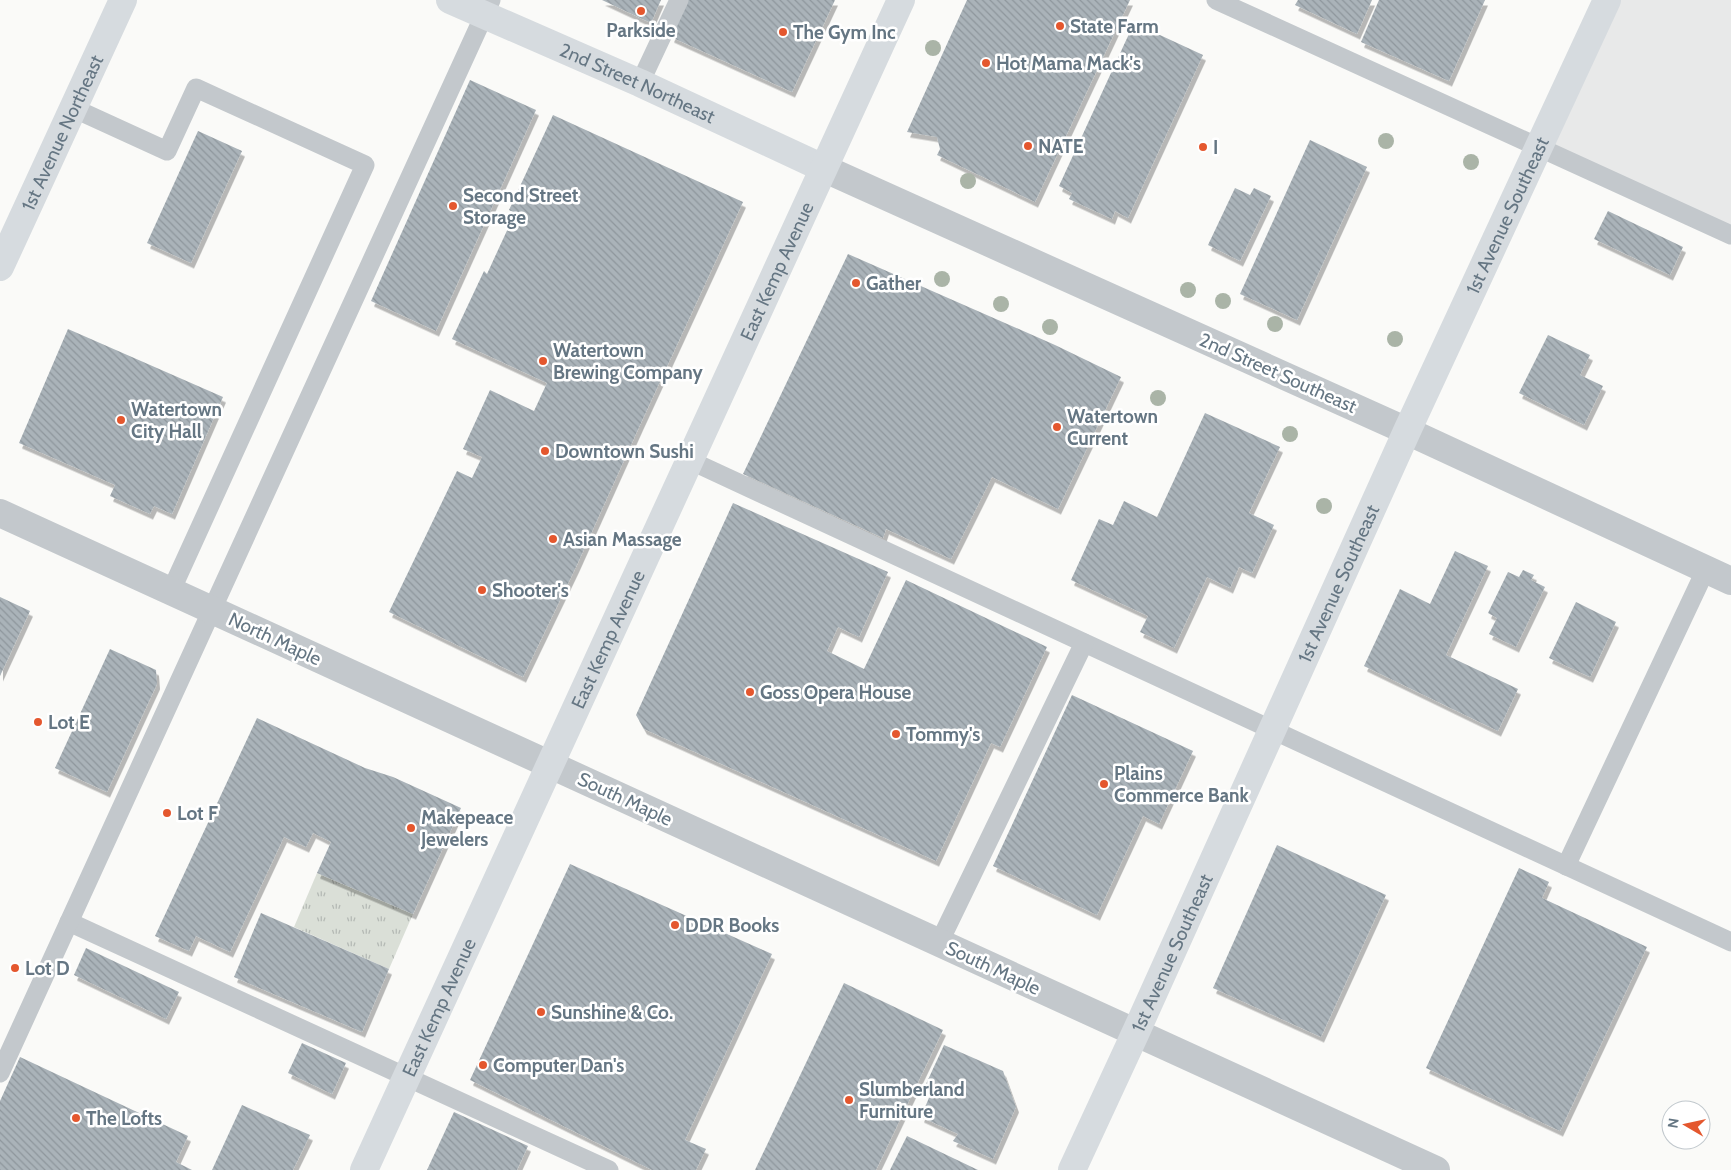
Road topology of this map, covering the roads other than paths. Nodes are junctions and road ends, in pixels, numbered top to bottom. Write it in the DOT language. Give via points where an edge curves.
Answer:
graph roads {
  1 [pos="122,0"];
  2 [pos="450,0"];
  3 [pos="679,0"];
  4 [pos="901,0"];
  5 [pos="1216,0"];
  6 [pos="1607,0"];
  7 [pos="487,8"];
  8 [pos="640,83"];
  9 [pos="73,108"];
  10 [pos="1539,147"];
  11 [pos="823,168"];
  12 [pos="1731,235"];
  13 [pos="0,267"];
  14 [pos="1407,431"];
  15 [pos="689,460"];
  16 [pos="0,513"];
  17 [pos="1706,569"];
  18 [pos="1731,581"];
  19 [pos="171,591"];
  20 [pos="213,610"];
  21 [pos="1084,643"];
  22 [pos="1272,730"];
  23 [pos="550,764"];
  24 [pos="1566,866"];
  25 [pos="69,922"];
  26 [pos="1731,942"];
  27 [pos="939,944"];
  28 [pos="1135,1034"];
  29 [pos="0,1073"];
  30 [pos="406,1077"];
  31 [pos="364,1170"];
  32 [pos="609,1170"];
  33 [pos="1072,1170"];
  34 [pos="1436,1170"];
  1 -- 9 [label="street, 1st Avenue Northeast"];
  2 -- 7 [label="street, 2nd Street Northeast"];
  3 -- 8 [label="lane"];
  4 -- 11 [label="street, East Kemp Avenue"];
  5 -- 10 [label="lane"];
  6 -- 10 [label="street, 1st Avenue Southeast"];
  7 -- 8 [label="street, 2nd Street Northeast"];
  7 -- 20 [label="lane"];
  8 -- 11 [label="street, 2nd Street Northeast"];
  9 -- 13 [label="street, 1st Avenue Northeast"];
  9 -- 19 [label="lane" via="167,151 196,88 365,165"];
  10 -- 12 [label="lane"];
  10 -- 14 [label="street, 1st Avenue Southeast"];
  11 -- 14 [label="street, 2nd Street Southeast"];
  11 -- 15 [label="street, East Kemp Avenue"];
  14 -- 17 [label="street, 2nd Street Southeast"];
  14 -- 22 [label="street, 1st Avenue Southeast"];
  15 -- 21 [label="lane"];
  15 -- 23 [label="street, East Kemp Avenue"];
  16 -- 19 [label="street, North Maple"];
  17 -- 18 [label="street, 2nd Street Southeast"];
  17 -- 24 [label="lane"];
  19 -- 20 [label="street, North Maple"];
  20 -- 23 [label="street, North Maple"];
  20 -- 25 [label="lane"];
  21 -- 22 [label="lane"];
  21 -- 27 [label="lane"];
  22 -- 24 [label="lane"];
  22 -- 28 [label="street, 1st Avenue Southeast"];
  23 -- 27 [label="street, South Maple"];
  23 -- 30 [label="street, East Kemp Avenue"];
  24 -- 26 [label="lane"];
  25 -- 29 [label="lane"];
  25 -- 30 [label="lane"];
  27 -- 28 [label="street, South Maple"];
  28 -- 33 [label="street, 1st Avenue Southeast"];
  28 -- 34 [label="street, South Maple"];
  30 -- 31 [label="street, East Kemp Avenue"];
  30 -- 32 [label="lane"];
}
